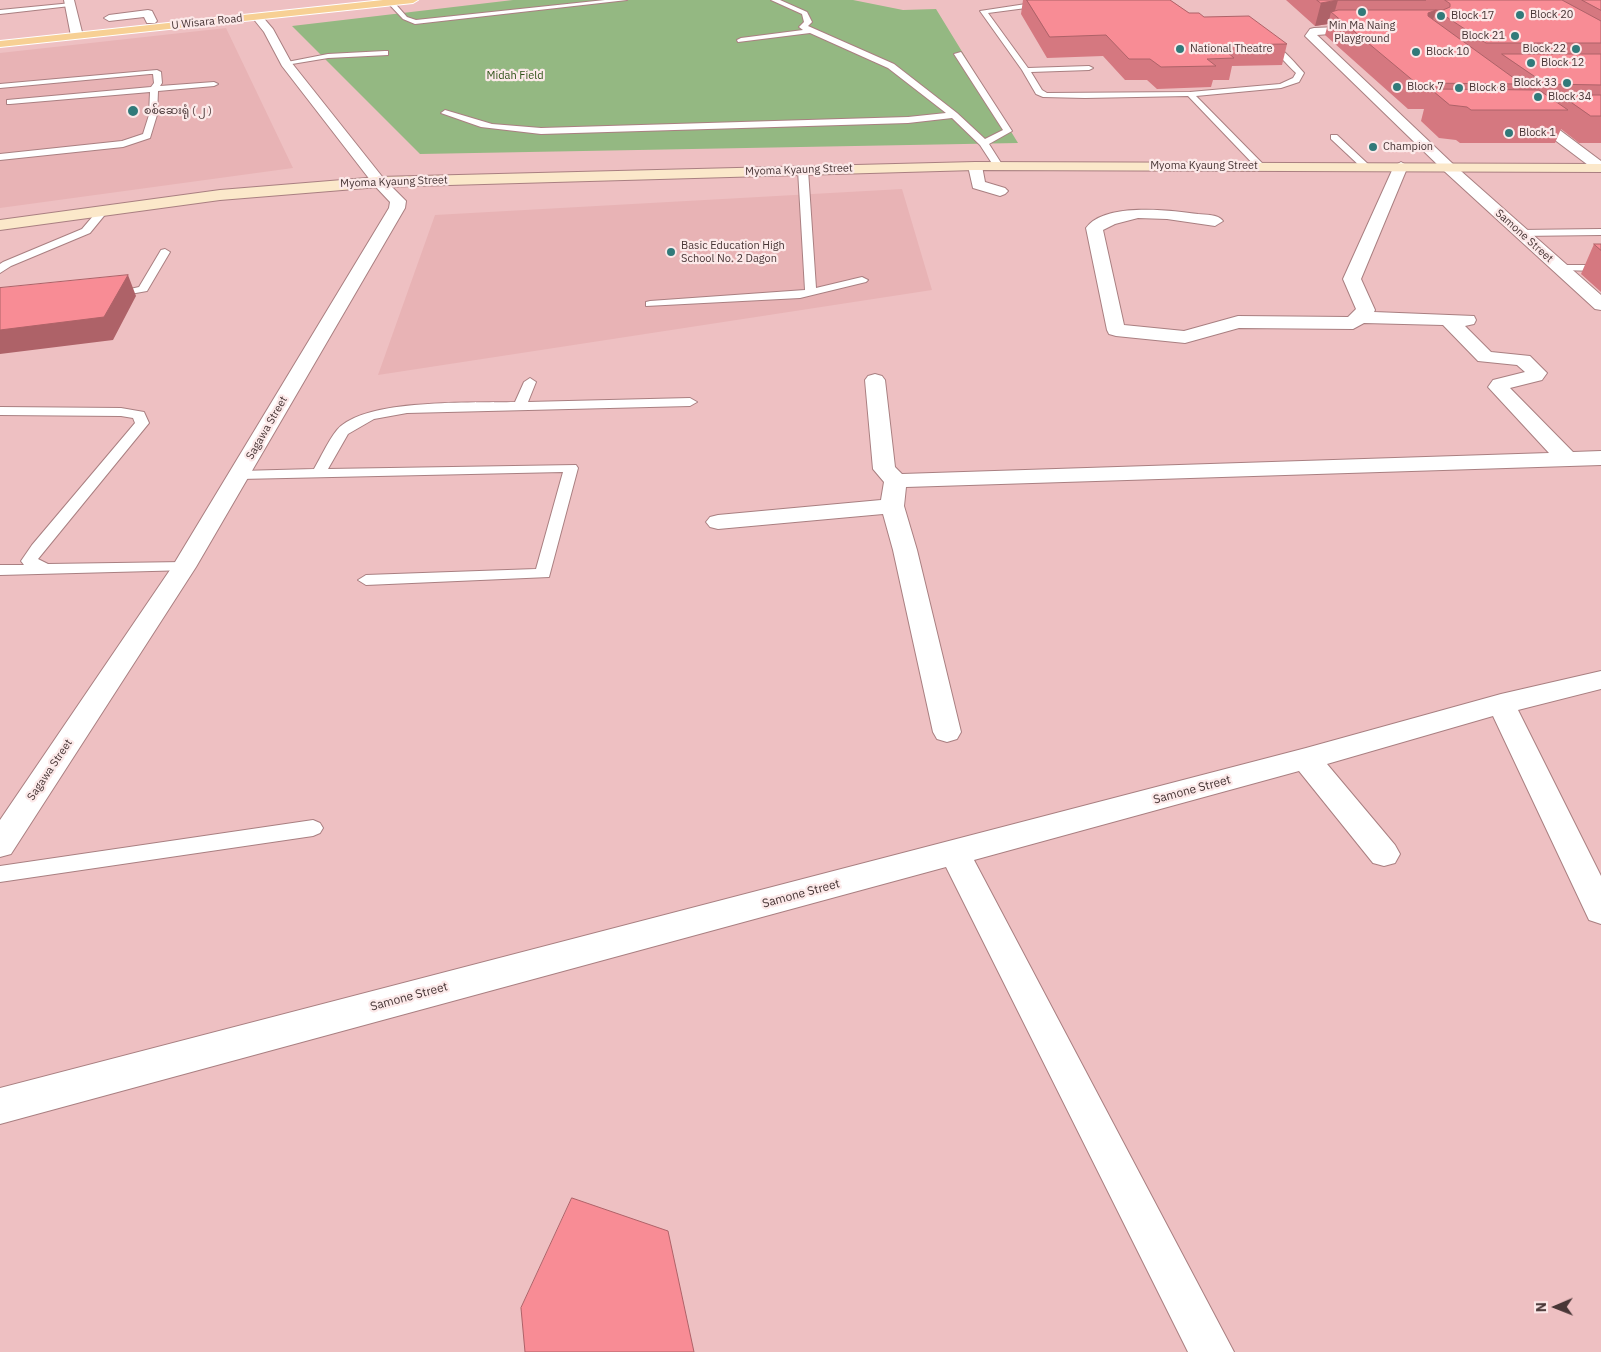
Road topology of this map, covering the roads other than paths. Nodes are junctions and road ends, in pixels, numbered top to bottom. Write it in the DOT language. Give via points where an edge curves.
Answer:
graph roads {
  1 [pos="48,0"];
  2 [pos="352,0"];
  3 [pos="413,0"];
  4 [pos="624,0"];
  5 [pos="774,0"];
  6 [pos="388,1"];
  7 [pos="70,2"];
  8 [pos="1155,3"];
  9 [pos="0,5"];
  10 [pos="250,11"];
  11 [pos="0,12"];
  12 [pos="109,18"];
  13 [pos="151,21"];
  14 [pos="217,21"];
  15 [pos="1378,28"];
  16 [pos="811,31"];
  17 [pos="77,32"];
  18 [pos="272,36"];
  19 [pos="0,37"];
  20 [pos="741,40"];
  21 [pos="0,44"];
  22 [pos="386,53"];
  23 [pos="958,54"];
  24 [pos="286,63"];
  25 [pos="1089,68"];
  26 [pos="1026,70"];
  27 [pos="214,84"];
  28 [pos="0,86"];
  29 [pos="154,89"];
  30 [pos="1190,94"];
  31 [pos="10,102"];
  32 [pos="1515,110"];
  33 [pos="445,113"];
  34 [pos="954,115"];
  35 [pos="1394,115"];
  36 [pos="1414,115"];
  37 [pos="1532,116"];
  38 [pos="1552,116"];
  39 [pos="1334,137"];
  40 [pos="984,143"];
  41 [pos="1578,150"];
  42 [pos="1601,150"];
  43 [pos="0,157"];
  44 [pos="974,166"];
  45 [pos="998,166"];
  46 [pos="1260,166"];
  47 [pos="1365,166"];
  48 [pos="1401,166"];
  49 [pos="1448,167"];
  50 [pos="1601,168"];
  51 [pos="803,170"];
  52 [pos="379,182"];
  53 [pos="1000,191"];
  54 [pos="103,210"];
  55 [pos="1215,221"];
  56 [pos="0,225"];
  57 [pos="1520,232"];
  58 [pos="1601,232"];
  59 [pos="165,252"];
  60 [pos="1560,268"];
  61 [pos="1601,268"];
  62 [pos="0,270"];
  63 [pos="862,280"];
  64 [pos="811,294"];
  65 [pos="104,296"];
  66 [pos="650,304"];
  67 [pos="1601,305"];
  68 [pos="1359,318"];
  69 [pos="1448,319"];
  70 [pos="1471,320"];
  71 [pos="875,380"];
  72 [pos="530,382"];
  73 [pos="690,402"];
  74 [pos="520,406"];
  75 [pos="0,411"];
  76 [pos="1601,458"];
  77 [pos="1567,459"];
  78 [pos="319,473"];
  79 [pos="240,475"];
  80 [pos="894,493"];
  81 [pos="718,522"];
  82 [pos="184,567"];
  83 [pos="45,569"];
  84 [pos="0,570"];
  85 [pos="366,580"];
  86 [pos="1601,680"];
  87 [pos="1501,704"];
  88 [pos="947,732"];
  89 [pos="1306,759"];
  90 [pos="313,828"];
  91 [pos="0,845"];
  92 [pos="955,853"];
  93 [pos="1384,854"];
  94 [pos="0,874"];
  95 [pos="1601,910"];
  96 [pos="0,1106"];
  97 [pos="1212,1352"];
  1 -- 9 [label="lane"];
  2 -- 10 [label="main road, U Wisara Road"];
  3 -- 6 [label="main road, U Wisara Road"];
  4 -- 6 [label="lane" via="415,22 405,18"];
  5 -- 16 [label="lane" via="805,13 808,22 804,27"];
  6 -- 10 [label="main road, U Wisara Road"];
  7 -- 11 [label="lane"];
  7 -- 17 [label="street"];
  8 -- 26 [label="lane" via="1026,6 982,11"];
  8 -- 30 [label="lane" via="1189,27 1233,26 1253,30 1300,73 1296,80 1281,86"];
  10 -- 13 [label="main road, U Wisara Road"];
  10 -- 14 [label="main road, U Wisara Road"];
  10 -- 18 [label="street, Sagawa Street"];
  12 -- 13 [label="street" via="148,14"];
  13 -- 17 [label="main road, U Wisara Road"];
  14 -- 17 [label="main road, U Wisara Road"];
  14 -- 18 [label="main road" via="242,24"];
  15 -- 35 [label="street, Samone Street" via="1332,28 1314,31 1311,36"];
  16 -- 20 [label="lane"];
  16 -- 34 [label="lane" via="891,66"];
  17 -- 19 [label="main road, U Wisara Road"];
  17 -- 21 [label="main road, U Wisara Road"];
  18 -- 24 [label="street, Sagawa Street"];
  22 -- 24 [label="lane" via="328,56"];
  23 -- 40 [label="lane" via="1008,131"];
  24 -- 52 [label="street, Sagawa Street"];
  25 -- 26 [label="lane" via="1069,72"];
  26 -- 30 [label="lane" via="1039,92 1056,96 1083,93"];
  27 -- 29 [label="lane"];
  28 -- 29 [label="lane" via="157,72 158,83"];
  29 -- 31 [label="lane"];
  29 -- 43 [label="lane" via="153,115 147,136 141,139 123,144"];
  30 -- 46 [label="lane"];
  32 -- 37 [label="street"];
  33 -- 34 [label="lane" via="470,124 504,130 541,131 908,120"];
  34 -- 40 [label="lane"];
  35 -- 36 [label="street"];
  35 -- 49 [label="street, Samone Street"];
  37 -- 38 [label="street"];
  37 -- 41 [label="street"];
  39 -- 47 [label="lane"];
  40 -- 45 [label="lane"];
  41 -- 42 [label="street"];
  41 -- 50 [label="street"];
  44 -- 45 [label="main road, Myoma Kyaung Street"];
  44 -- 51 [label="main road, Myoma Kyaung Street"];
  44 -- 53 [label="street" via="978,185"];
  45 -- 46 [label="main road, Myoma Kyaung Street"];
  46 -- 47 [label="main road, Myoma Kyaung Street"];
  47 -- 48 [label="main road, Myoma Kyaung Street"];
  48 -- 49 [label="main road, Myoma Kyaung Street"];
  48 -- 68 [label="street" via="1352,278 1366,310"];
  49 -- 50 [label="main road, Myoma Kyaung Street"];
  49 -- 57 [label="street, Samone Street"];
  51 -- 52 [label="main road, Myoma Kyaung Street"];
  51 -- 64 [label="lane"];
  52 -- 54 [label="main road, Myoma Kyaung Street" via="220,195"];
  52 -- 79 [label="street, Sagawa Street" via="398,200 397,208"];
  54 -- 56 [label="main road, Myoma Kyaung Street"];
  54 -- 62 [label="lane" via="86,231 7,264"];
  55 -- 68 [label="street" via="1132,212 1094,228 1116,330 1185,337 1238,322 1353,323"];
  57 -- 58 [label="lane"];
  57 -- 60 [label="street, Samone Street"];
  59 -- 65 [label="lane" via="143,289"];
  60 -- 61 [label="lane"];
  60 -- 67 [label="street, Samone Street"];
  63 -- 64 [label="lane"];
  64 -- 66 [label="lane"];
  68 -- 69 [label="street"];
  69 -- 70 [label="street"];
  69 -- 77 [label="street" via="1485,357 1524,360 1532,367 1537,373 1535,376 1498,387"];
  71 -- 80 [label="street" via="884,469"];
  72 -- 74 [label="lane"];
  73 -- 74 [label="lane"];
  74 -- 78 [label="lane" via="407,409 370,416 343,431"];
  75 -- 83 [label="lane" via="121,412 139,414 142,422 37,548 30,561"];
  76 -- 77 [label="street"];
  77 -- 80 [label="street"];
  78 -- 79 [label="lane"];
  78 -- 85 [label="lane" via="571,468 542,574"];
  79 -- 82 [label="street, Sagawa Street"];
  80 -- 81 [label="street"];
  80 -- 88 [label="street"];
  82 -- 83 [label="lane"];
  82 -- 91 [label="street, Sagawa Street"];
  83 -- 84 [label="lane"];
  86 -- 87 [label="street, Samone Street"];
  87 -- 89 [label="street, Samone Street"];
  87 -- 95 [label="street"];
  89 -- 92 [label="street, Samone Street"];
  89 -- 93 [label="street"];
  90 -- 94 [label="lane"];
  92 -- 96 [label="street, Samone Street"];
  92 -- 97 [label="street"];
}
